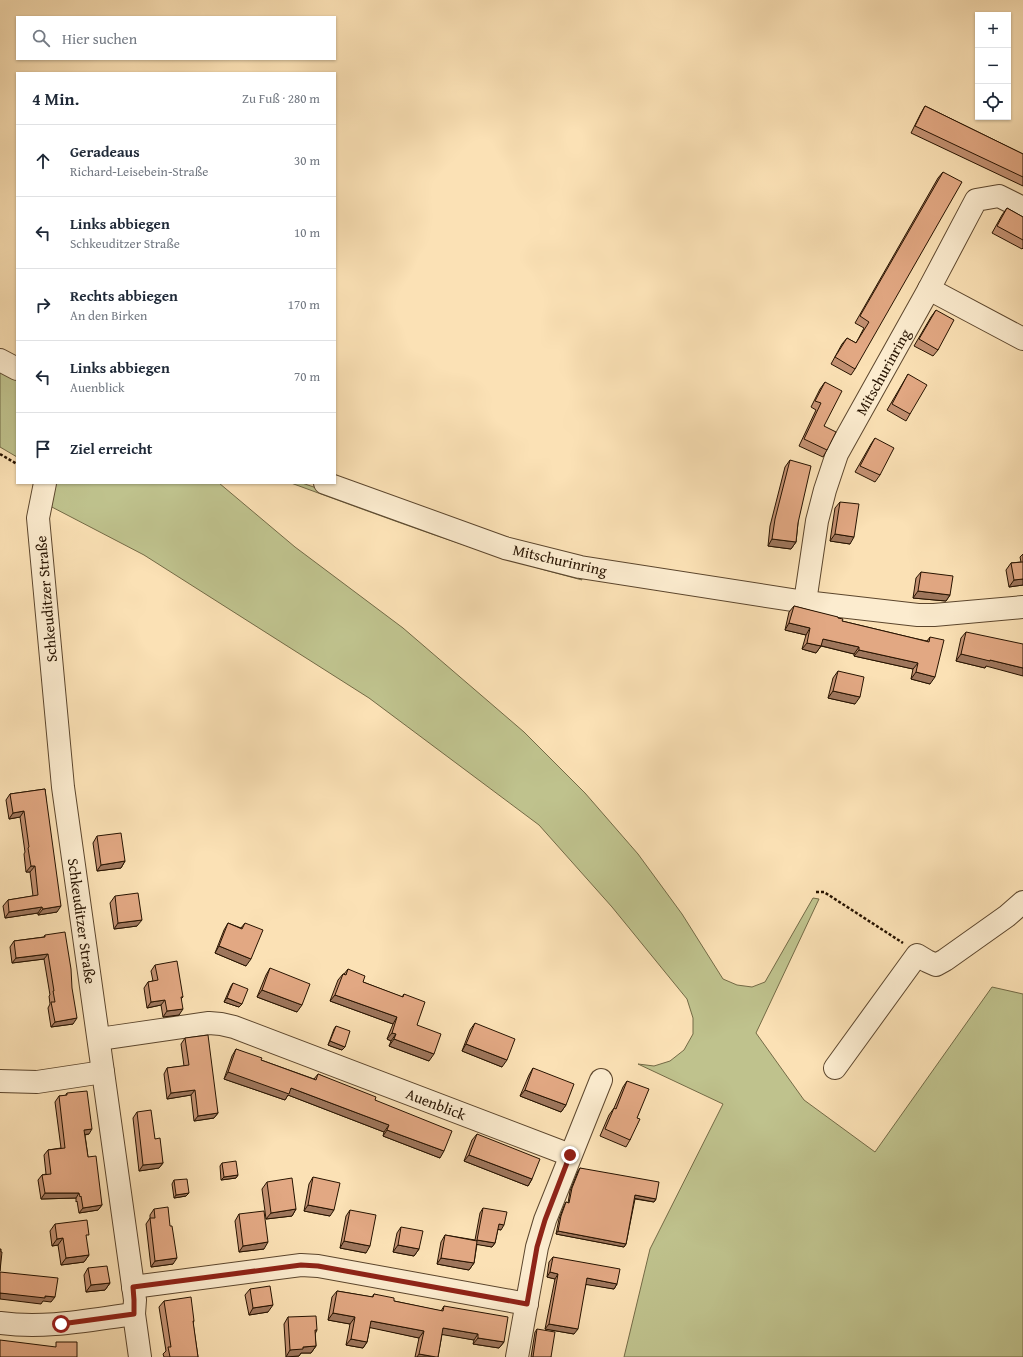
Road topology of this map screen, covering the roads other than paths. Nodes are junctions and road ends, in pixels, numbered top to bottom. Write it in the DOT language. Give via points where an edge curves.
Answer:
graph roads {
  1 [pos="1023,208"];
  2 [pos="929,288"];
  3 [pos="1023,339"];
  4 [pos="0,360"];
  5 [pos="16,368"];
  6 [pos="45,484"];
  7 [pos="328,484"];
  8 [pos="805,602"];
  9 [pos="1023,607"];
  10 [pos="1023,902"];
  11 [pos="99,1039"];
  12 [pos="835,1068"];
  13 [pos="103,1072"];
  14 [pos="600,1080"];
  15 [pos="0,1081"];
  16 [pos="570,1155"];
  17 [pos="133,1287"];
  18 [pos="527,1304"];
  19 [pos="134,1314"];
  20 [pos="0,1323"];
  21 [pos="140,1357"];
  22 [pos="517,1357"];
  1 -- 2 [label="street, Mitschurinring" via="999,196 976,200"];
  2 -- 3 [label="street"];
  2 -- 8 [label="street, Mitschurinring" via="837,454 817,521"];
  4 -- 5 [label="street"];
  6 -- 11 [label="street, Schkeuditzer Straße" via="38,518 62,788"];
  7 -- 8 [label="street, Mitschurinring" via="505,548 541,558 580,567"];
  8 -- 9 [label="street, Mitschurinring" via="918,615"];
  10 -- 12 [label="street" via="936,965 917,955"];
  11 -- 13 [label="street, Schkeuditzer Straße"];
  11 -- 16 [label="street, Auenblick" via="209,1023 222,1024"];
  13 -- 15 [label="street" via="37,1082"];
  13 -- 17 [label="street, Schkeuditzer Straße"];
  14 -- 16 [label="street"];
  16 -- 18 [label="street" via="537,1247"];
  17 -- 18 [label="street" via="301,1265"];
  17 -- 19 [label="street, Schkeuditzer Straße"];
  18 -- 22 [label="street"];
  19 -- 20 [label="street" via="61,1324 31,1326"];
  19 -- 21 [label="street, Schkeuditzer Straße"];
}
